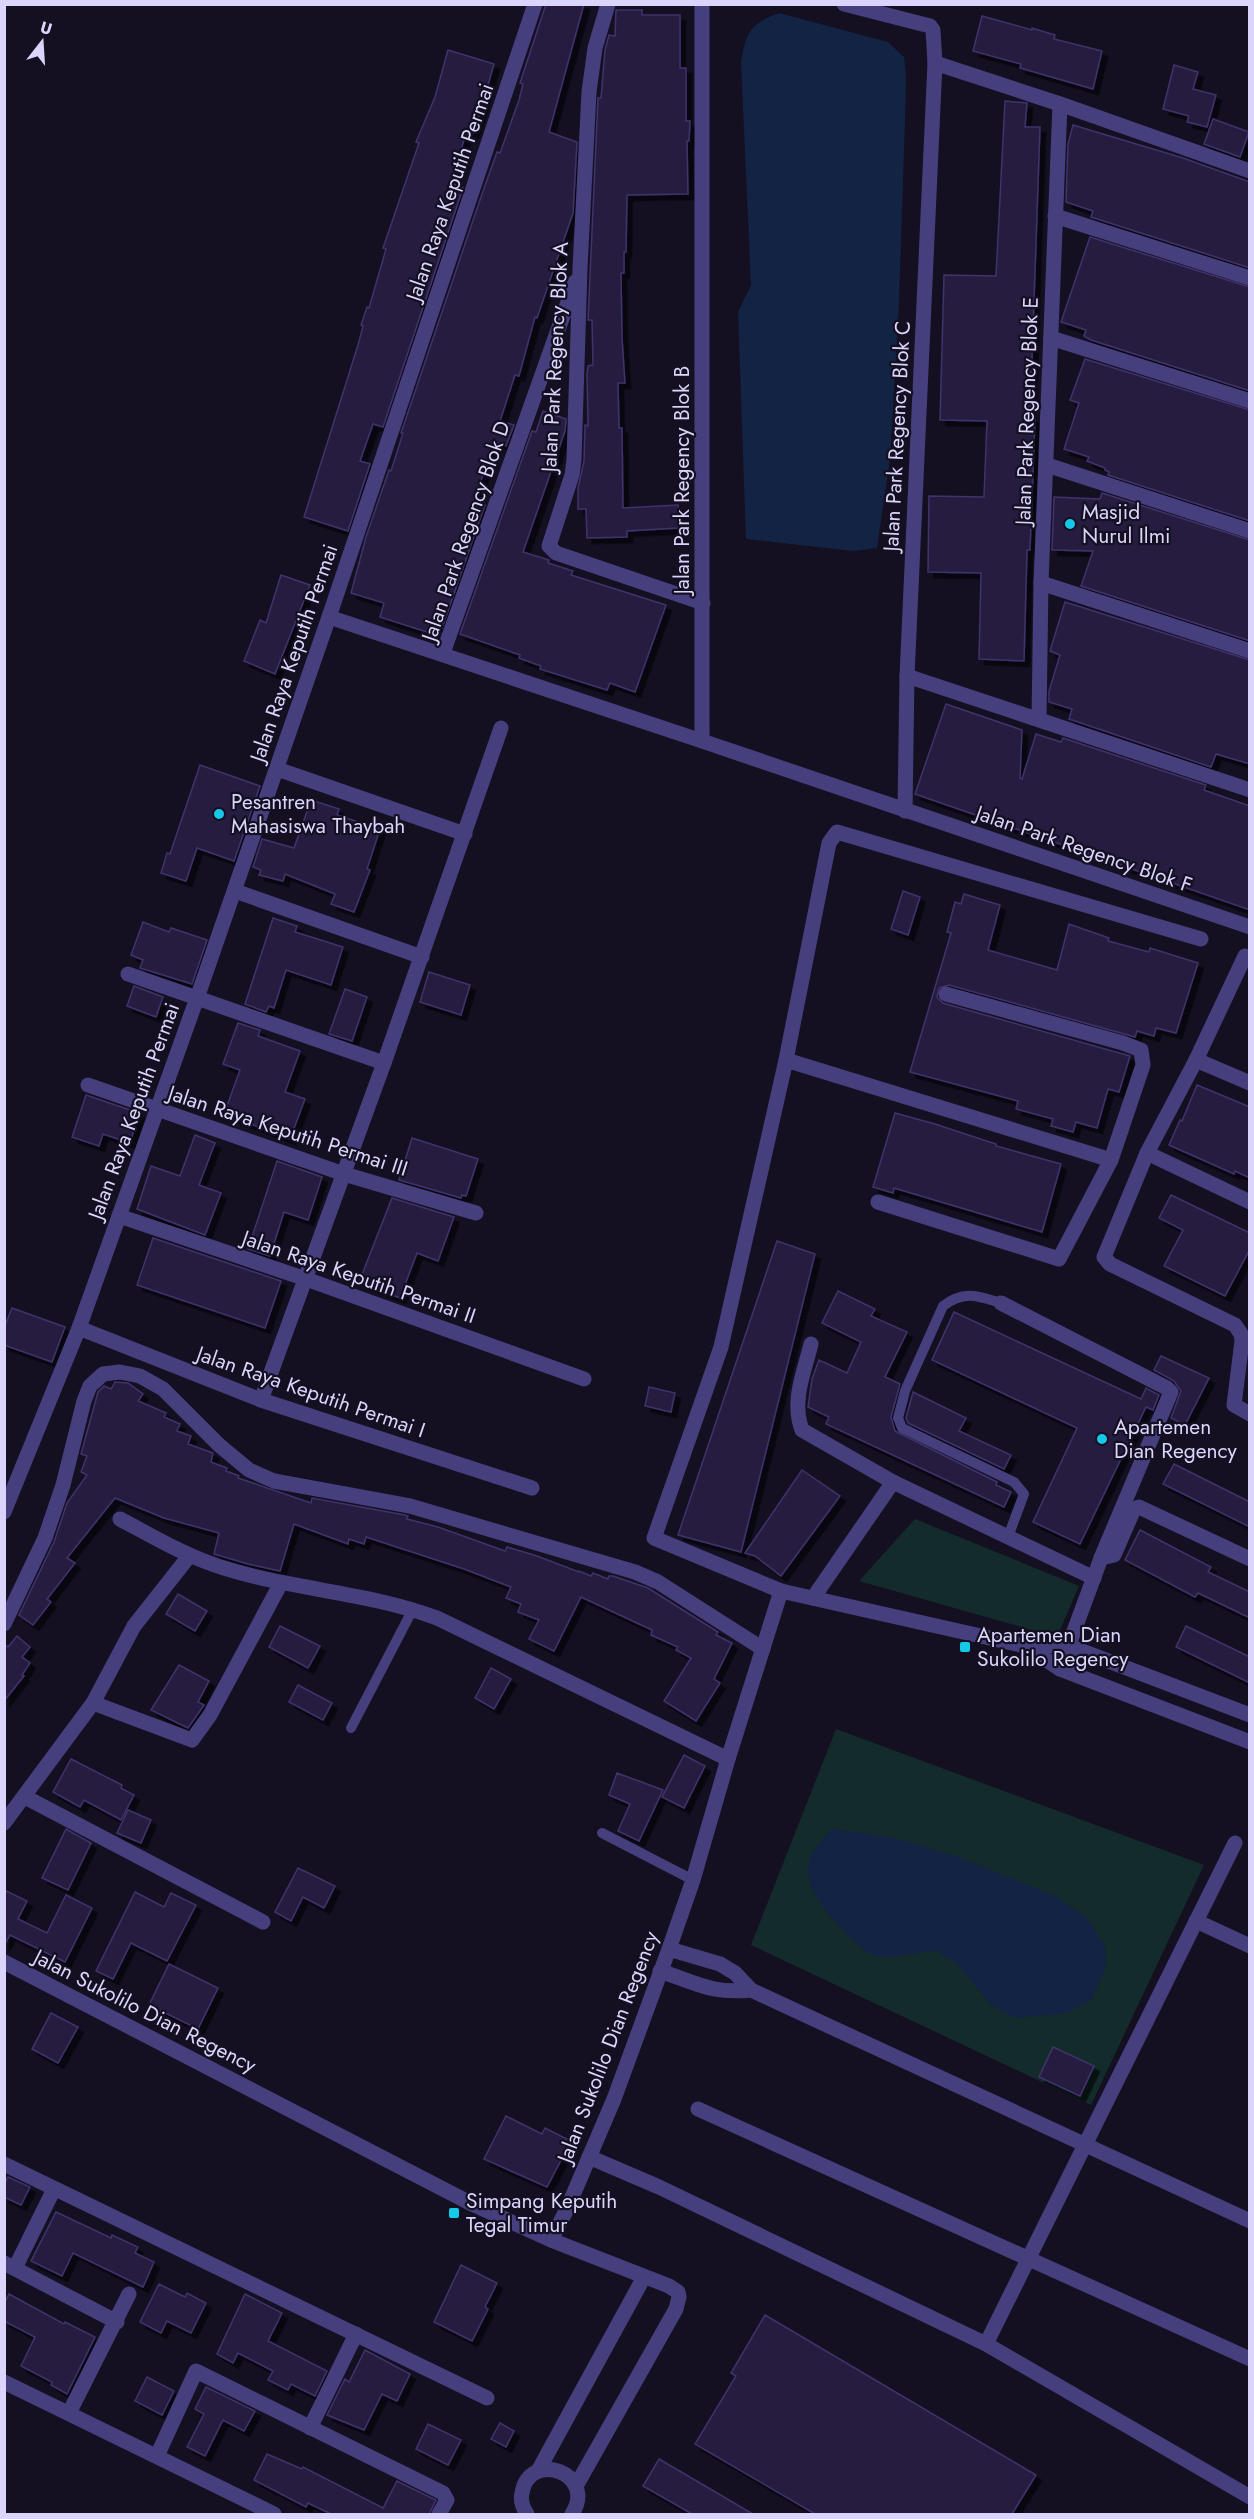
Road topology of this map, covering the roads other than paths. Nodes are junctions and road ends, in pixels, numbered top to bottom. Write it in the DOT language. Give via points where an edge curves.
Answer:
graph roads {
  1 [pos="535,4"];
  2 [pos="608,4"];
  3 [pos="844,4"];
  4 [pos="702,5"];
  5 [pos="936,63"];
  6 [pos="1060,104"];
  7 [pos="1250,171"];
  8 [pos="1055,216"];
  9 [pos="580,268"];
  10 [pos="1250,278"];
  11 [pos="1051,338"];
  12 [pos="1250,401"];
  13 [pos="1047,465"];
  14 [pos="1250,531"];
  15 [pos="1041,583"];
  16 [pos="703,603"];
  17 [pos="329,617"];
  18 [pos="1250,651"];
  19 [pos="443,653"];
  20 [pos="907,676"];
  21 [pos="1039,719"];
  22 [pos="501,728"];
  23 [pos="702,741"];
  24 [pos="277,769"];
  25 [pos="1250,790"];
  26 [pos="905,811"];
  27 [pos="465,834"];
  28 [pos="235,891"];
  29 [pos="1250,927"];
  30 [pos="1201,939"];
  31 [pos="1248,953"];
  32 [pos="422,957"];
  33 [pos="128,974"];
  34 [pos="946,994"];
  35 [pos="197,998"];
  36 [pos="786,1060"];
  37 [pos="1196,1060"];
  38 [pos="384,1063"];
  39 [pos="1250,1083"];
  40 [pos="88,1085"];
  41 [pos="157,1109"];
  42 [pos="1147,1153"];
  43 [pos="1111,1160"];
  44 [pos="344,1174"];
  45 [pos="878,1202"];
  46 [pos="1250,1202"];
  47 [pos="476,1213"];
  48 [pos="119,1216"];
  49 [pos="306,1280"];
  50 [pos="1001,1303"];
  51 [pos="79,1328"];
  52 [pos="811,1344"];
  53 [pos="584,1379"];
  54 [pos="261,1400"];
  55 [pos="1250,1414"];
  56 [pos="893,1482"];
  57 [pos="532,1488"];
  58 [pos="4,1512"];
  59 [pos="120,1519"];
  60 [pos="1008,1537"];
  61 [pos="190,1555"];
  62 [pos="1101,1558"];
  63 [pos="1250,1559"];
  64 [pos="1094,1578"];
  65 [pos="281,1583"];
  66 [pos="781,1591"];
  67 [pos="813,1598"];
  68 [pos="413,1609"];
  69 [pos="4,1624"];
  70 [pos="1025,1646"];
  71 [pos="1069,1646"];
  72 [pos="764,1649"];
  73 [pos="1060,1669"];
  74 [pos="93,1703"];
  75 [pos="1250,1715"];
  76 [pos="351,1728"];
  77 [pos="1250,1742"];
  78 [pos="728,1760"];
  79 [pos="25,1797"];
  80 [pos="4,1823"];
  81 [pos="602,1833"];
  82 [pos="1235,1843"];
  83 [pos="693,1880"];
  84 [pos="1196,1921"];
  85 [pos="263,1922"];
  86 [pos="1250,1946"];
  87 [pos="669,1949"];
  88 [pos="4,1962"];
  89 [pos="660,1971"];
  90 [pos="751,1990"];
  91 [pos="698,2109"];
  92 [pos="1085,2144"];
  93 [pos="588,2157"];
  94 [pos="4,2164"];
  95 [pos="54,2189"];
  96 [pos="1250,2221"];
  97 [pos="551,2240"];
  98 [pos="1028,2259"];
  99 [pos="10,2265"];
  100 [pos="644,2277"];
  101 [pos="129,2294"];
  102 [pos="117,2322"];
  103 [pos="356,2334"];
  104 [pos="986,2343"];
  105 [pos="1250,2359"];
  106 [pos="4,2382"];
  107 [pos="487,2398"];
  108 [pos="69,2414"];
  109 [pos="310,2428"];
  110 [pos="157,2456"];
  111 [pos="538,2471"];
  112 [pos="576,2486"];
  113 [pos="1250,2497"];
  114 [pos="578,2512"];
  115 [pos="274,2514"];
  116 [pos="439,2514"];
  117 [pos="527,2514"];
  1 -- 17 [label="street, Jalan Raya Keputih Permai"];
  2 -- 9 [label="street, Jalan Park Regency Blok A" via="591,65"];
  3 -- 5 [label="street, Jalan Park Regency Blok C" via="931,27"];
  4 -- 16 [label="street, Jalan Park Regency Blok B"];
  5 -- 6 [label="street"];
  5 -- 20 [label="street, Jalan Park Regency Blok C"];
  6 -- 7 [label="street"];
  6 -- 8 [label="street, Jalan Park Regency Blok E"];
  8 -- 10 [label="street"];
  8 -- 11 [label="street, Jalan Park Regency Blok E"];
  9 -- 16 [label="street, Jalan Park Regency Blok A" via="574,460 549,546 556,553"];
  9 -- 19 [label="street, Jalan Park Regency Blok D"];
  11 -- 12 [label="street"];
  11 -- 13 [label="street, Jalan Park Regency Blok E"];
  13 -- 14 [label="street"];
  13 -- 15 [label="street, Jalan Park Regency Blok E"];
  15 -- 18 [label="street"];
  15 -- 21 [label="street, Jalan Park Regency Blok E"];
  16 -- 23 [label="street, Jalan Park Regency Blok B"];
  17 -- 19 [label="street"];
  17 -- 24 [label="street, Jalan Raya Keputih Permai"];
  19 -- 23 [label="street, Jalan Park Regency Blok D"];
  20 -- 21 [label="street"];
  20 -- 26 [label="street, Jalan Park Regency Blok C"];
  21 -- 25 [label="street"];
  22 -- 27 [label="street"];
  23 -- 26 [label="street"];
  24 -- 27 [label="street"];
  24 -- 28 [label="street, Jalan Raya Keputih Permai"];
  26 -- 29 [label="street, Jalan Park Regency Blok F"];
  27 -- 32 [label="street"];
  28 -- 32 [label="street"];
  28 -- 35 [label="street, Jalan Raya Keputih Permai"];
  30 -- 36 [label="street" via="837,832 828,843"];
  31 -- 37 [label="street"];
  32 -- 38 [label="street"];
  33 -- 35 [label="street"];
  34 -- 43 [label="street" via="1141,1050 1143,1065"];
  35 -- 38 [label="street"];
  35 -- 41 [label="street, Jalan Raya Keputih Permai"];
  36 -- 43 [label="street"];
  36 -- 66 [label="street" via="721,1347 654,1537"];
  37 -- 39 [label="street"];
  37 -- 42 [label="street"];
  38 -- 44 [label="street"];
  40 -- 41 [label="street, Jalan Raya Keputih Permai III"];
  41 -- 44 [label="street, Jalan Raya Keputih Permai III"];
  41 -- 48 [label="street, Jalan Raya Keputih Permai"];
  42 -- 46 [label="street"];
  42 -- 55 [label="street" via="1104,1257 1110,1264 1235,1325 1242,1341 1234,1405"];
  43 -- 45 [label="street" via="1059,1259"];
  44 -- 47 [label="street, Jalan Raya Keputih Permai III"];
  44 -- 49 [label="street"];
  48 -- 49 [label="street, Jalan Raya Keputih Permai II"];
  48 -- 51 [label="street, Jalan Raya Keputih Permai"];
  49 -- 53 [label="street, Jalan Raya Keputih Permai II"];
  49 -- 54 [label="street"];
  50 -- 60 [label="lane" via="975,1295 955,1297 943,1306 905,1391 898,1418 902,1428 1014,1482 1024,1494"];
  50 -- 62 [label="street" via="1171,1391"];
  51 -- 54 [label="street, Jalan Raya Keputih Permai I"];
  51 -- 58 [label="street, Jalan Raya Keputih Permai"];
  52 -- 56 [label="street" via="796,1403 802,1430"];
  54 -- 57 [label="street, Jalan Raya Keputih Permai I"];
  56 -- 60 [label="street"];
  56 -- 67 [label="street"];
  59 -- 61 [label="street"];
  60 -- 64 [label="street"];
  61 -- 65 [label="street"];
  61 -- 74 [label="street" via="134,1626"];
  62 -- 63 [label="street" via="1114,1555 1134,1509 1139,1507"];
  62 -- 64 [label="street"];
  64 -- 71 [label="street"];
  65 -- 68 [label="street" via="358,1595"];
  65 -- 74 [label="street" via="210,1715 192,1740"];
  66 -- 67 [label="street"];
  66 -- 72 [label="street, Jalan Sukolilo Dian Regency"];
  67 -- 70 [label="street"];
  68 -- 76 [label="lane"];
  68 -- 78 [label="street"];
  69 -- 72 [label="street" via="45,1538 90,1386 103,1374 120,1372 140,1376 163,1389 219,1445 249,1470 266,1478 410,1506 635,1572 658,1582"];
  70 -- 71 [label="street"];
  70 -- 73 [label="street"];
  71 -- 73 [label="street"];
  71 -- 75 [label="street"];
  72 -- 78 [label="street, Jalan Sukolilo Dian Regency"];
  73 -- 77 [label="street"];
  74 -- 79 [label="street"];
  78 -- 83 [label="street, Jalan Sukolilo Dian Regency"];
  79 -- 80 [label="street"];
  79 -- 85 [label="street"];
  81 -- 83 [label="lane"];
  82 -- 84 [label="street"];
  83 -- 87 [label="street, Jalan Sukolilo Dian Regency"];
  84 -- 86 [label="street"];
  84 -- 92 [label="street"];
  87 -- 89 [label="street, Jalan Sukolilo Dian Regency"];
  87 -- 90 [label="street" via="720,1964"];
  88 -- 97 [label="street, Jalan Sukolilo Dian Regency" via="461,2198"];
  89 -- 90 [label="street" via="710,1990"];
  89 -- 93 [label="street, Jalan Sukolilo Dian Regency"];
  90 -- 92 [label="street"];
  91 -- 98 [label="street"];
  92 -- 96 [label="street"];
  92 -- 98 [label="street"];
  93 -- 97 [label="street, Jalan Sukolilo Dian Regency"];
  93 -- 104 [label="street" via="670,2192"];
  94 -- 95 [label="street"];
  95 -- 99 [label="street"];
  95 -- 103 [label="street"];
  97 -- 100 [label="street"];
  98 -- 104 [label="street"];
  98 -- 105 [label="street"];
  99 -- 102 [label="street"];
  100 -- 111 [label="street"];
  100 -- 112 [label="street" via="678,2292 678,2305"];
  101 -- 102 [label="street"];
  102 -- 108 [label="street"];
  103 -- 107 [label="street"];
  103 -- 109 [label="street"];
  104 -- 113 [label="street"];
  106 -- 108 [label="street"];
  108 -- 110 [label="street"];
  109 -- 110 [label="street" via="196,2371"];
  109 -- 116 [label="street" via="443,2493 447,2500"];
  110 -- 115 [label="street"];
  111 -- 112 [label="street" via="560,2471"];
  111 -- 117 [label="street" via="523,2487 521,2498"];
  112 -- 114 [label="street"];
}
